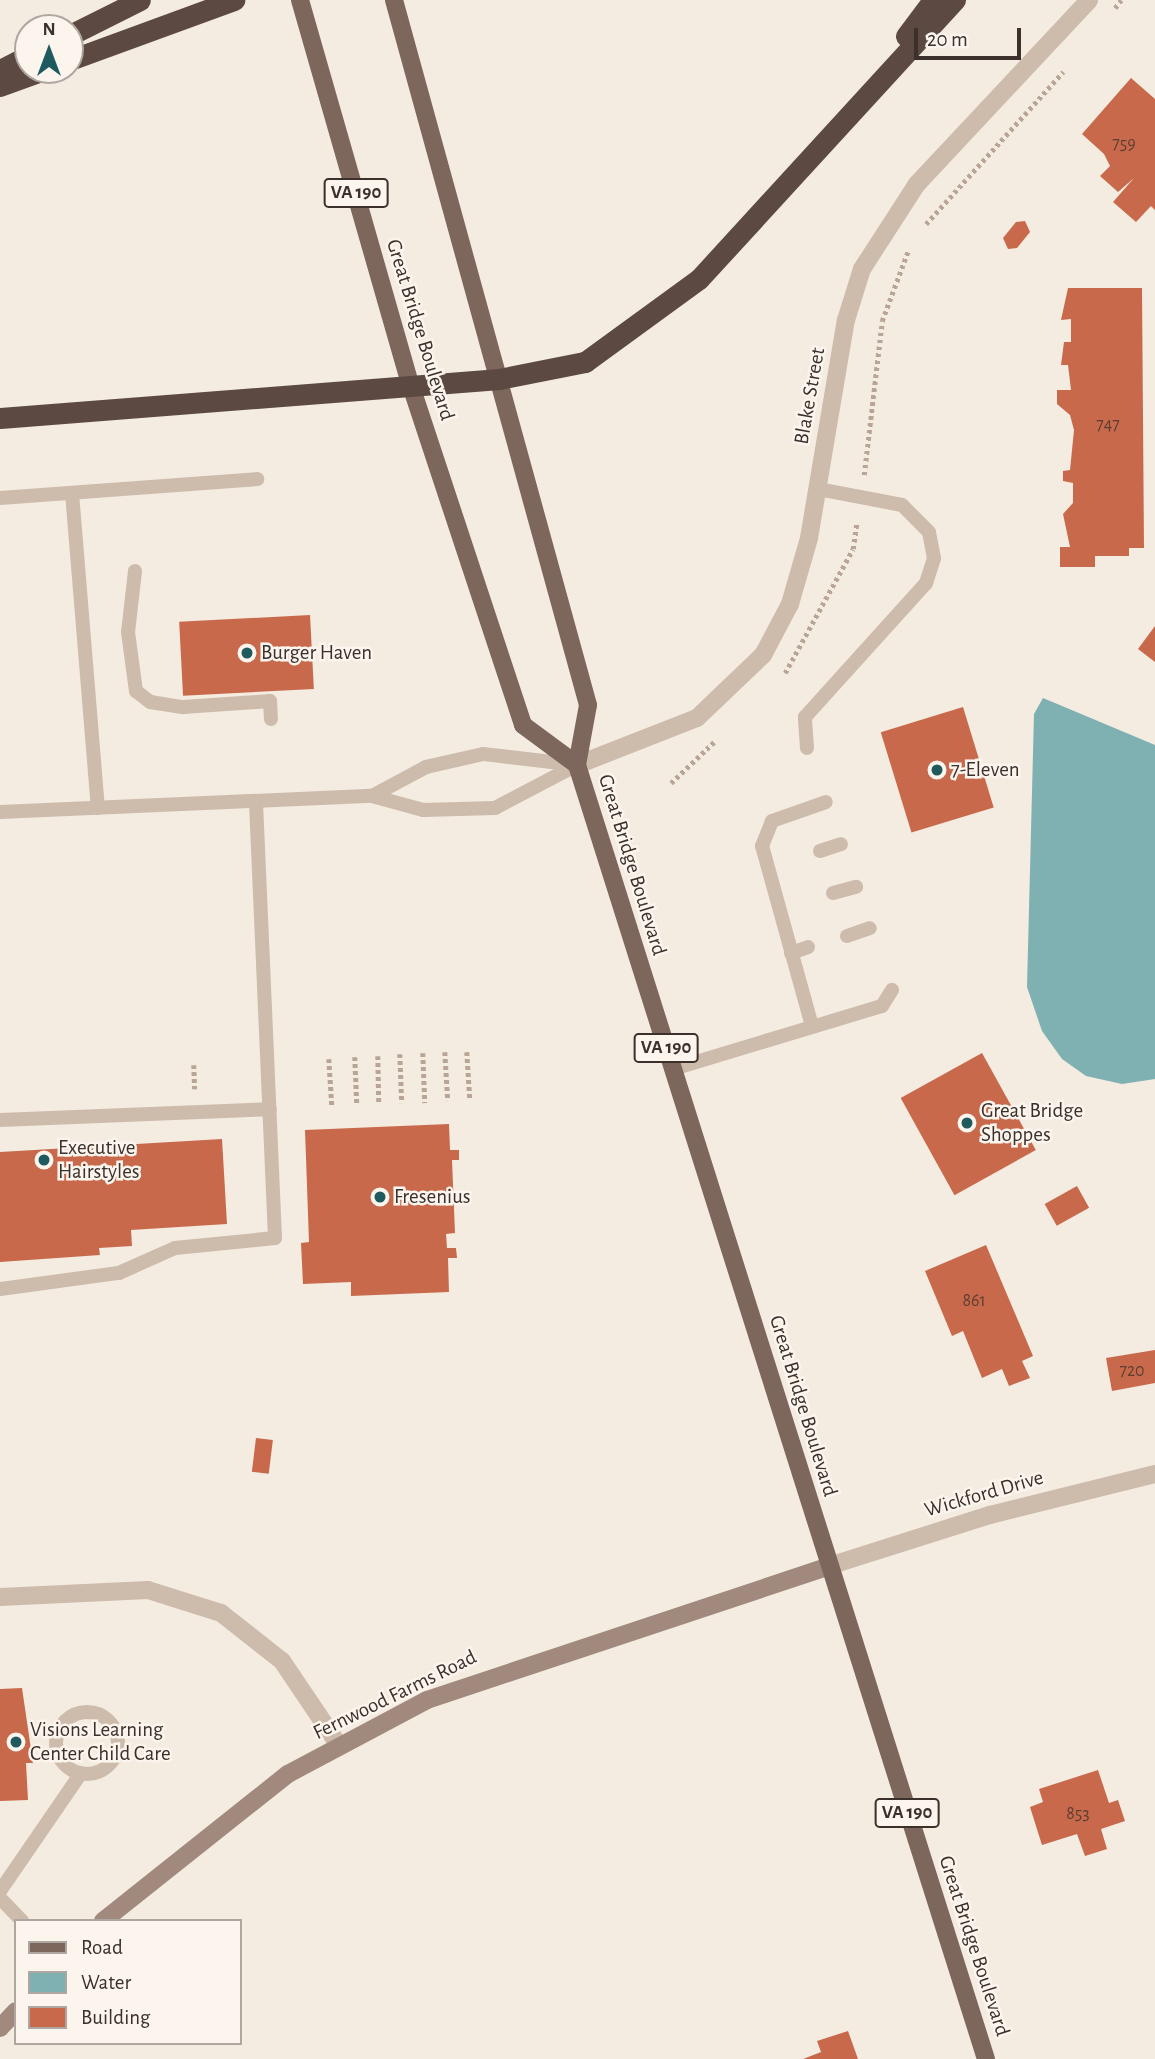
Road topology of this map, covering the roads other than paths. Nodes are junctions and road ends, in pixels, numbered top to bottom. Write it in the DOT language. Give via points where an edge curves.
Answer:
graph roads {
  1 [pos="140,0"];
  2 [pos="234,0"];
  3 [pos="300,0"];
  4 [pos="394,0"];
  5 [pos="933,0"];
  6 [pos="956,0"];
  7 [pos="1089,0"];
  8 [pos="84,28"];
  9 [pos="84,55"];
  10 [pos="845,116"];
  11 [pos="499,379"];
  12 [pos="411,386"];
  13 [pos="0,418"];
  14 [pos="257,478"];
  15 [pos="818,488"];
  16 [pos="72,493"];
  17 [pos="0,498"];
  18 [pos="135,571"];
  19 [pos="271,719"];
  20 [pos="807,748"];
  21 [pos="577,765"];
  22 [pos="372,796"];
  23 [pos="256,801"];
  24 [pos="826,802"];
  25 [pos="98,808"];
  26 [pos="0,812"];
  27 [pos="841,844"];
  28 [pos="820,850"];
  29 [pos="856,887"];
  30 [pos="834,893"];
  31 [pos="795,906"];
  32 [pos="780,912"];
  33 [pos="870,928"];
  34 [pos="847,936"];
  35 [pos="808,947"];
  36 [pos="791,953"];
  37 [pos="892,990"];
  38 [pos="812,1026"];
  39 [pos="673,1069"];
  40 [pos="270,1108"];
  41 [pos="0,1120"];
  42 [pos="0,1289"];
  43 [pos="1155,1474"];
  44 [pos="829,1566"];
  45 [pos="0,1597"];
  46 [pos="338,1744"];
  47 [pos="81,1773"];
  48 [pos="0,1891"];
  49 [pos="0,1898"];
  50 [pos="20,1919"];
  51 [pos="105,1919"];
  52 [pos="14,2013"];
  53 [pos="0,2028"];
  54 [pos="986,2059"];
  1 -- 8 [label="highway"];
  2 -- 9 [label="highway"];
  3 -- 12 [label="main road, Great Bridge Boulevard / VA 190"];
  4 -- 11 [label="main road, Great Bridge Boulevard / VA 190"];
  5 -- 10 [label="highway"];
  6 -- 10 [label="highway"];
  7 -- 15 [label="street, Blake Street" via="954,139 876,243 846,320"];
  10 -- 11 [label="highway" via="699,279 585,362"];
  11 -- 12 [label="highway"];
  11 -- 21 [label="main road, Great Bridge Boulevard / VA 190" via="589,705"];
  12 -- 13 [label="highway"];
  12 -- 21 [label="main road, Great Bridge Boulevard / VA 190" via="523,725"];
  14 -- 16 [label="lane"];
  15 -- 20 [label="lane" via="902,505 919,518 934,558 926,583 805,717"];
  15 -- 21 [label="street, Blake Street" via="790,604 744,678 697,718"];
  16 -- 17 [label="lane"];
  16 -- 25 [label="lane"];
  18 -- 19 [label="lane" via="128,632 136,691 150,702 183,707 270,701"];
  21 -- 22 [label="lane" via="483,754 426,767"];
  21 -- 22 [label="lane" via="495,808 423,810"];
  21 -- 39 [label="main road, Great Bridge Boulevard / VA 190"];
  22 -- 23 [label="lane"];
  23 -- 25 [label="lane"];
  23 -- 40 [label="lane"];
  24 -- 32 [label="lane" via="772,821 762,846 774,865"];
  25 -- 26 [label="lane"];
  27 -- 28 [label="lane"];
  29 -- 30 [label="lane"];
  31 -- 32 [label="lane"];
  32 -- 36 [label="lane"];
  33 -- 34 [label="lane"];
  35 -- 36 [label="lane"];
  36 -- 38 [label="lane"];
  37 -- 38 [label="lane" via="882,1006"];
  38 -- 39 [label="lane"];
  39 -- 44 [label="main road, Great Bridge Boulevard / VA 190"];
  40 -- 41 [label="lane"];
  40 -- 42 [label="lane" via="275,1238 175,1248 119,1273"];
  43 -- 44 [label="street, Wickford Drive" via="989,1515"];
  44 -- 46 [label="street, Fernwood Farms Road" via="495,1672"];
  44 -- 54 [label="main road, Great Bridge Boulevard / VA 190"];
  45 -- 46 [label="street" via="148,1590 220,1613 282,1661"];
  46 -- 51 [label="street, Fernwood Farms Road" via="154,1874"];
  47 -- 47 [label="lane" via="108,1766 117,1749 116,1730 93,1713 73,1716 58,1731 63,1761"];
  47 -- 48 [label="lane"];
  49 -- 50 [label="lane"];
  52 -- 53 [label="street"];
}
